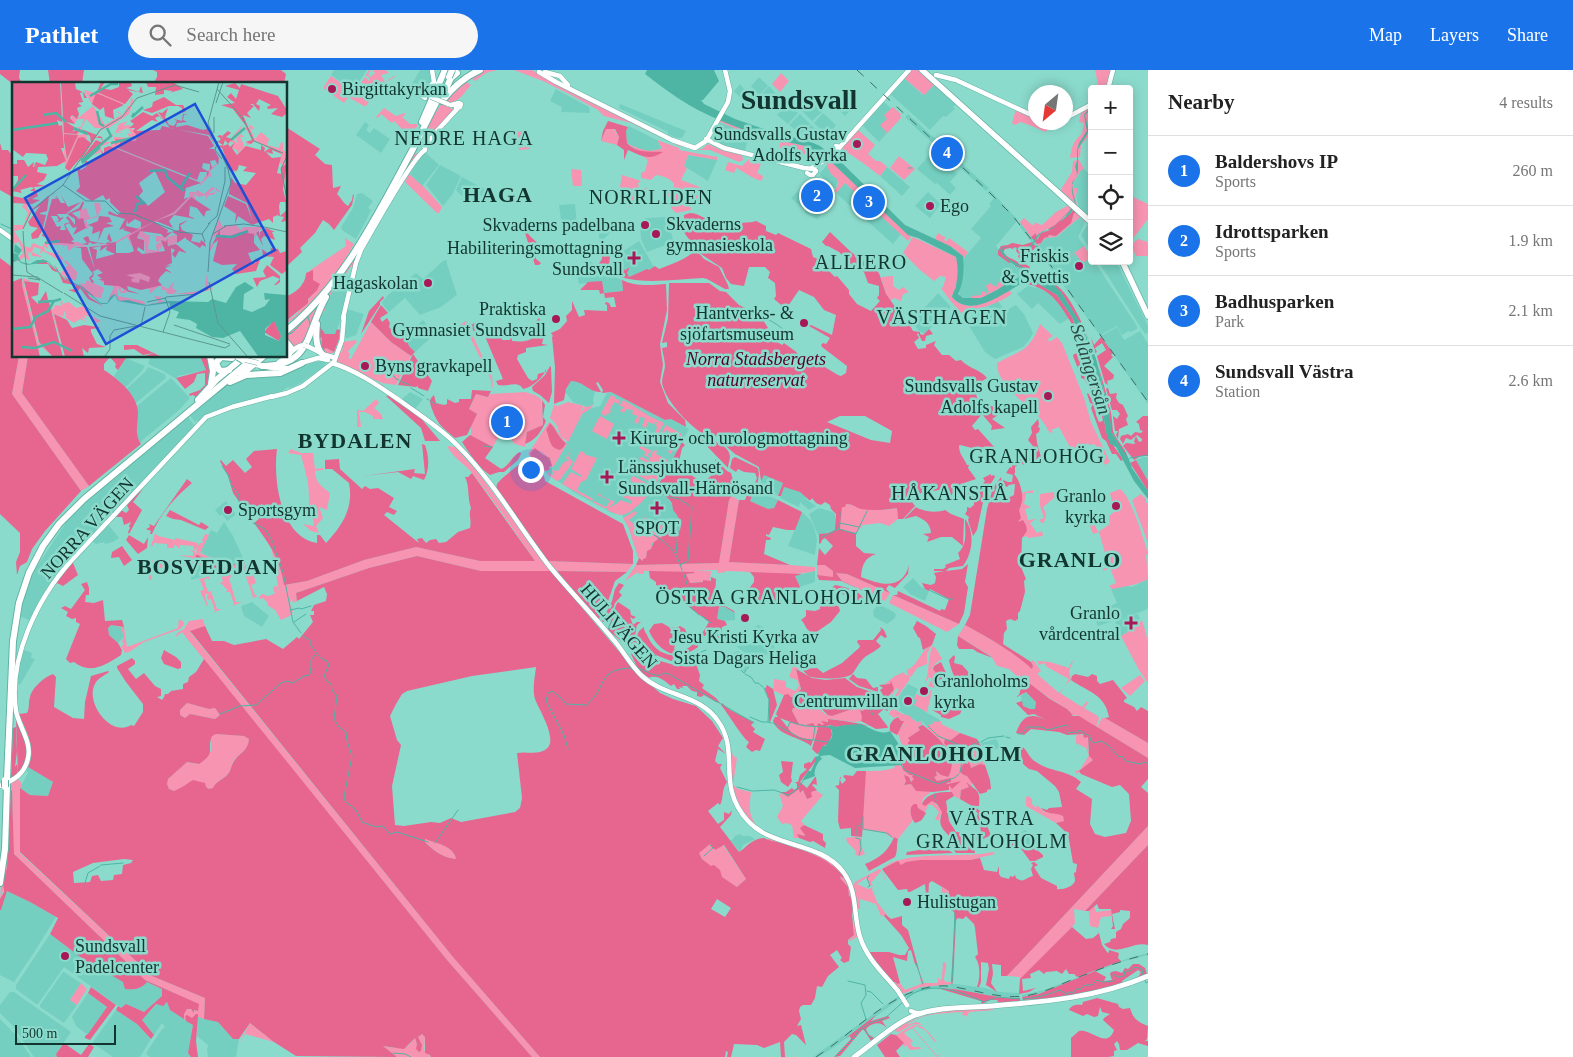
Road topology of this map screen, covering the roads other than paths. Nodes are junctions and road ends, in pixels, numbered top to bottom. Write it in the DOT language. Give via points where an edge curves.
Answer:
graph roads {
  1 [pos="432,70"];
  2 [pos="480,70"];
  3 [pos="724,70"];
  4 [pos="907,70"];
  5 [pos="1113,70"];
  6 [pos="538,71"];
  7 [pos="451,72"];
  8 [pos="933,75"];
  9 [pos="561,80"];
  10 [pos="1109,85"];
  11 [pos="572,89"];
  12 [pos="440,101"];
  13 [pos="1088,107"];
  14 [pos="1028,113"];
  15 [pos="1073,114"];
  16 [pos="706,140"];
  17 [pos="415,149"];
  18 [pos="836,149"];
  19 [pos="747,153"];
  20 [pos="825,160"];
  21 [pos="787,166"];
  22 [pos="1089,220"];
  23 [pos="1,230"];
  24 [pos="12,238"];
  25 [pos="1124,265"];
  26 [pos="336,282"];
  27 [pos="1148,314"];
  28 [pos="318,315"];
  29 [pos="288,326"];
  30 [pos="288,327"];
  31 [pos="288,344"];
  32 [pos="322,354"];
  33 [pos="288,357"];
  34 [pos="210,358"];
  35 [pos="221,358"];
  36 [pos="237,358"];
  37 [pos="241,358"];
  38 [pos="250,358"];
  39 [pos="262,358"];
  40 [pos="286,358"];
  41 [pos="331,360"];
  42 [pos="258,363"];
  43 [pos="302,363"];
  44 [pos="230,369"];
  45 [pos="239,378"];
  46 [pos="212,389"];
  47 [pos="194,404"];
  48 [pos="5,784"];
  49 [pos="0,864"];
  50 [pos="0,883"];
  51 [pos="1148,976"];
  52 [pos="948,1009"];
  53 [pos="913,1015"];
  54 [pos="854,1057"];
  1 -- 12 [label="main road"];
  2 -- 12 [label="highway" via="467,76"];
  3 -- 16 [label="main road" via="730,94 728,102"];
  4 -- 18 [label="main road"];
  5 -- 10 [label="main road"];
  6 -- 9 [label="main road" via="560,76"];
  6 -- 11 [label="main road"];
  7 -- 12 [label="highway"];
  7 -- 12 [label="highway"];
  8 -- 14 [label="main road" via="975,88"];
  8 -- 22 [label="highway"];
  9 -- 11 [label="main road"];
  9 -- 16 [label="main road" via="676,141 696,145"];
  11 -- 16 [label="main road" via="694,148"];
  12 -- 17 [label="highway"];
  12 -- 17 [label="highway" via="415,139"];
  12 -- 17 [label="main road" via="424,150"];
  13 -- 15 [label="main road"];
  16 -- 19 [label="main road"];
  17 -- 26 [label="highway"];
  17 -- 29 [label="highway" via="342,268 315,301"];
  17 -- 41 [label="main road" via="418,156 361,250 344,316 342,340"];
  19 -- 21 [label="main road"];
  19 -- 21 [label="main road"];
  20 -- 21 [label="main road" via="811,170"];
  23 -- 24 [label="main road"];
  25 -- 27 [label="highway"];
  26 -- 28 [label="highway"];
  26 -- 30 [label="highway" via="309,311"];
  28 -- 32 [label="highway" via="317,342"];
  28 -- 42 [label="highway" via="298,355 284,364"];
  31 -- 33 [label="highway" via="291,348"];
  32 -- 33 [label="main road, HULIVÄGEN" via="297,346"];
  32 -- 41 [label="main road, HULIVÄGEN"];
  34 -- 46 [label="highway"];
  35 -- 44 [label="highway" via="216,367 221,371"];
  36 -- 44 [label="highway"];
  37 -- 42 [label="main road, bridge"];
  38 -- 47 [label="highway"];
  39 -- 45 [label="highway"];
  40 -- 42 [label="main road" via="275,363"];
  41 -- 43 [label="main road" via="318,358"];
  41 -- 48 [label="main road, NORRA VÄGEN" via="302,386 227,409 208,419 66,566 40,607 22,646 17,669 16,708 28,743 28,758 21,774"];
  41 -- 53 [label="main road, HULIVÄGEN, bridge" via="373,382 452,440 470,459 550,566 642,676 661,689 702,705 717,719 725,732 729,781 741,812 769,836 823,854 844,873 853,890 864,949"];
  42 -- 43 [label="main road" via="284,368"];
  42 -- 46 [label="highway"];
  43 -- 45 [label="highway" via="280,373"];
  44 -- 46 [label="highway" via="219,377"];
  45 -- 46 [label="highway"];
  46 -- 47 [label="highway"];
  46 -- 48 [label="highway" via="74,508 36,558 22,593 14,628"];
  47 -- 48 [label="highway" via="74,504 50,530 32,560 16,598 11,628"];
  48 -- 49 [label="highway"];
  48 -- 50 [label="highway"];
  51 -- 52 [label="main road" via="1069,998"];
  52 -- 53 [label="main road"];
  52 -- 53 [label="main road"];
  53 -- 54 [label="main road"];
}
